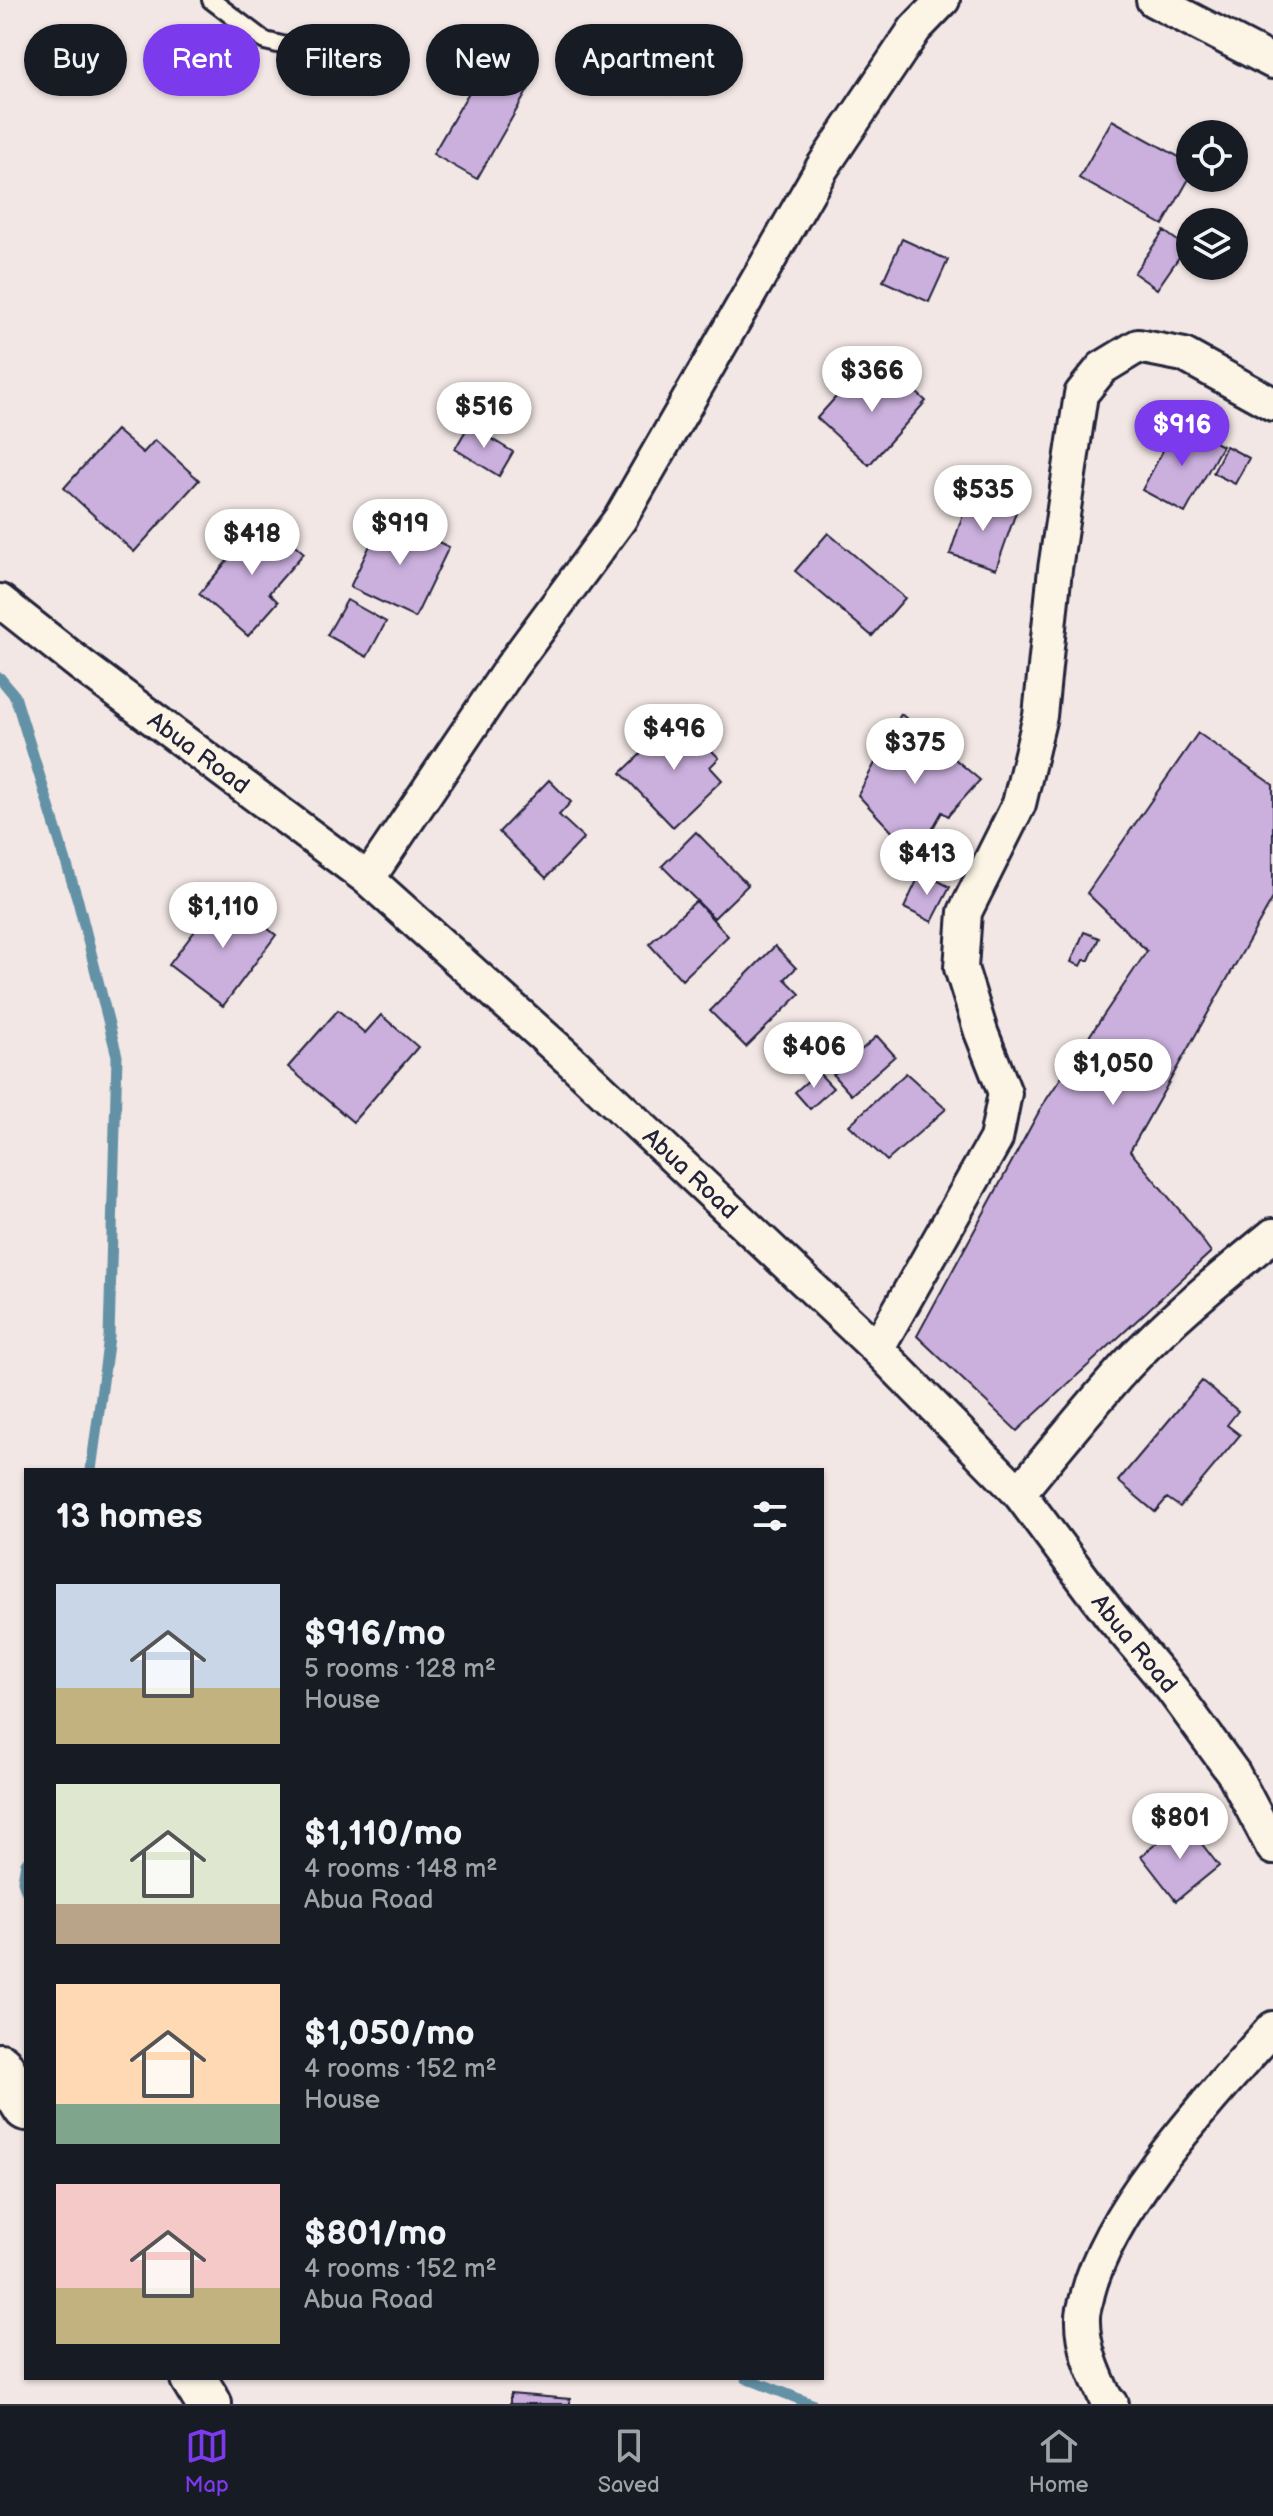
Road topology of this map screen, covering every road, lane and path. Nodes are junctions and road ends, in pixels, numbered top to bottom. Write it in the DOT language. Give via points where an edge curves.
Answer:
graph roads {
  1 [pos="211,0"];
  2 [pos="943,0"];
  3 [pos="1153,0"];
  4 [pos="276,44"];
  5 [pos="1273,62"];
  6 [pos="1273,404"];
  7 [pos="0,601"];
  8 [pos="368,879"];
  9 [pos="1273,1235"];
  10 [pos="877,1349"];
  11 [pos="1019,1493"];
  12 [pos="1273,1848"];
  13 [pos="1273,2028"];
  14 [pos="0,2066"];
  15 [pos="24,2105"];
  16 [pos="194,2380"];
  17 [pos="209,2404"];
  18 [pos="1111,2404"];
  1 -- 4 [label="lane" via="232,19"];
  2 -- 8 [label="street" via="915,29 822,168 620,519 511,667"];
  3 -- 5 [label="street"];
  6 -- 10 [label="street" via="1184,355 1138,346 1102,368 1081,394 1040,716 1019,804 965,912 961,968 1005,1093 996,1139"];
  7 -- 8 [label="street, Abua Road"];
  8 -- 10 [label="street, Abua Road" via="569,1059"];
  9 -- 11 [label="street" via="1129,1364"];
  10 -- 11 [label="street, Abua Road"];
  11 -- 12 [label="street, Abua Road" via="1234,1774"];
  13 -- 18 [label="street" via="1163,2159 1094,2269 1083,2316 1086,2344"];
  14 -- 15 [label="main road"];
  16 -- 17 [label="main road"];
}
